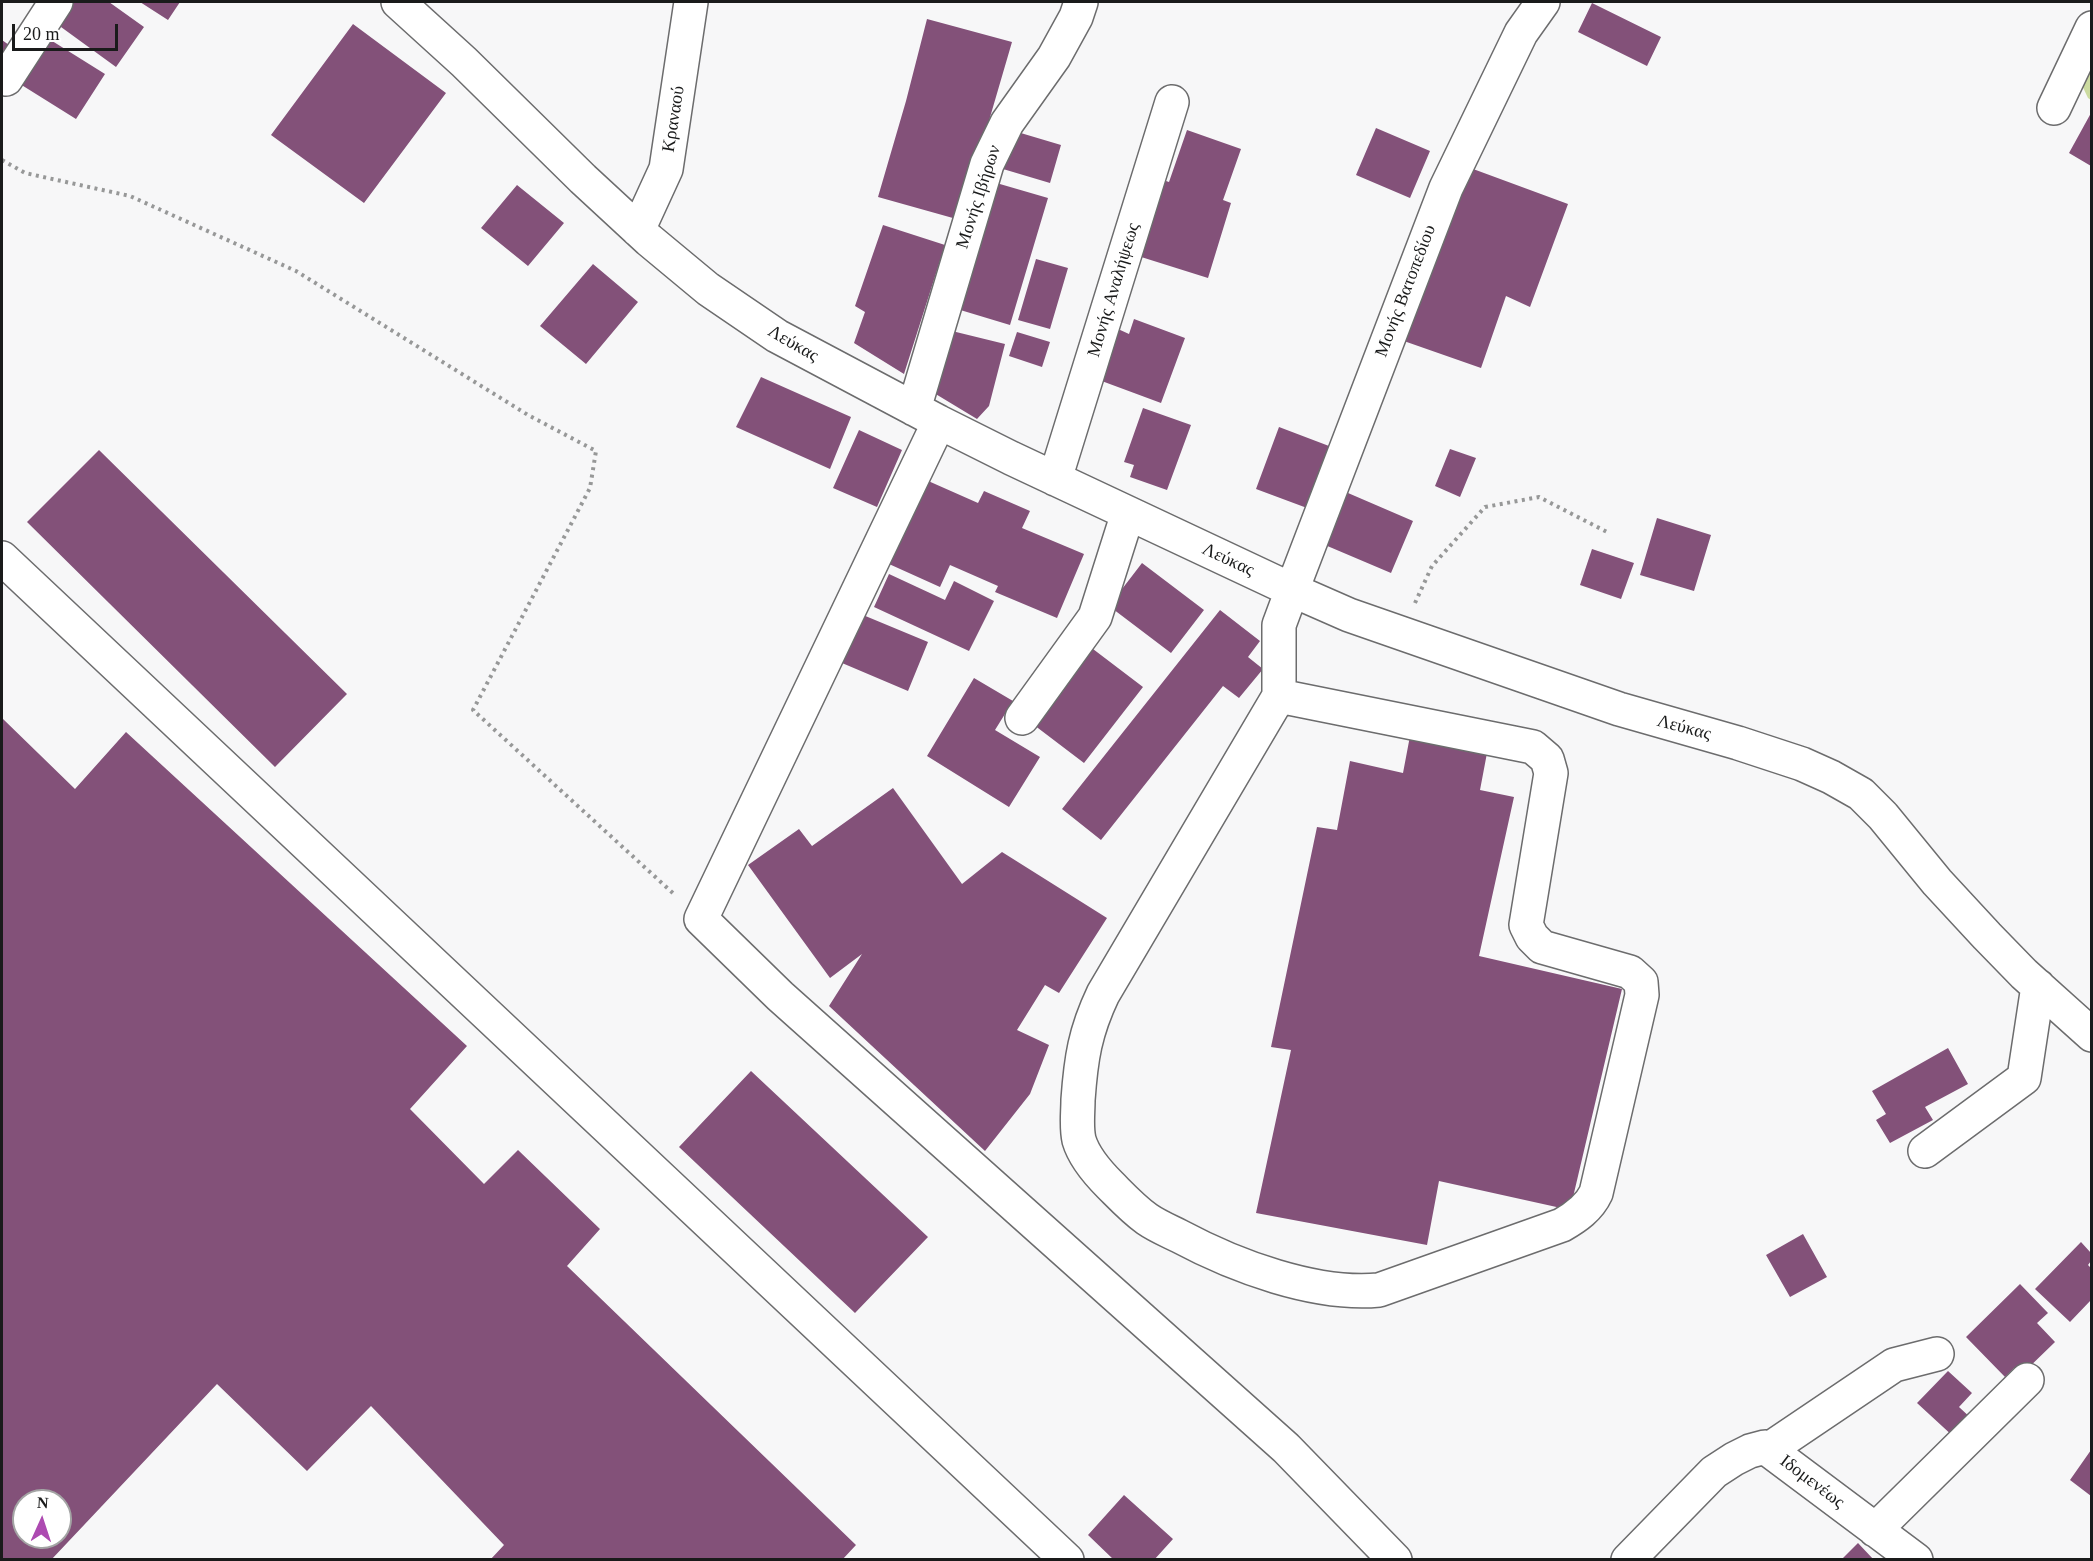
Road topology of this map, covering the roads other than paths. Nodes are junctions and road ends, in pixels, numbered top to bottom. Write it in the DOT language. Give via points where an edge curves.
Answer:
graph roads {
  1 [pos="56,2"];
  2 [pos="398,2"];
  3 [pos="692,2"];
  4 [pos="1082,2"];
  5 [pos="1543,2"];
  6 [pos="2091,28"];
  7 [pos="6,79"];
  8 [pos="1172,102"];
  9 [pos="2054,108"];
  10 [pos="638,230"];
  11 [pos="926,416"];
  12 [pos="1055,479"];
  13 [pos="1128,513"];
  14 [pos="2,558"];
  15 [pos="1292,590"];
  16 [pos="1279,696"];
  17 [pos="1022,718"];
  18 [pos="2038,987"];
  19 [pos="2090,1031"];
  20 [pos="1925,1150"];
  21 [pos="1937,1354"];
  22 [pos="2027,1380"];
  23 [pos="1768,1450"];
  24 [pos="1875,1530"];
  25 [pos="1636,1557"];
  26 [pos="1066,1560"];
  27 [pos="1395,1560"];
  28 [pos="1916,1560"];
  1 -- 7 [label="street"];
  2 -- 10 [label="street, Λεύκας"];
  3 -- 10 [label="street, Κραναού" via="666,169"];
  4 -- 11 [label="street, Μονής Ιβήρων" via="1054,57 1007,123 987,164"];
  5 -- 15 [label="street, Μονής Βατοπεδίου" via="1521,33 1446,188"];
  6 -- 9 [label="street"];
  8 -- 12 [label="street, Μονής Αναλήψεως"];
  10 -- 11 [label="street, Λεύκας" via="708,289 777,336"];
  11 -- 12 [label="street, Λεύκας"];
  11 -- 27 [label="street, Μονής Ιβήρων" via="701,919 780,996 1286,1448"];
  12 -- 13 [label="street, Λεύκας"];
  13 -- 15 [label="street, Λεύκας"];
  13 -- 17 [label="street" via="1095,617"];
  14 -- 26 [label="street"];
  15 -- 16 [label="street, Μονής Βατοπεδίου" via="1279,625"];
  15 -- 18 [label="street, Λεύκας" via="1401,634 1619,709 1802,764 1831,777 1869,801 1964,912"];
  16 -- 16 [label="street" via="1533,747 1547,759 1551,773 1526,925 1542,948 1630,972 1641,982 1642,995 1592,1202 1562,1225 1379,1290 1334,1288 1294,1280 1234,1263 1196,1245 1132,1207 1101,1176 1079,1139 1080,1072 1093,1016"];
  18 -- 19 [label="street, Λεύκας"];
  18 -- 20 [label="street" via="2024,1078"];
  21 -- 23 [label="street" via="1894,1365"];
  22 -- 24 [label="street"];
  23 -- 24 [label="street, Ιδομενέως"];
  23 -- 25 [label="street, Ιδομενέως" via="1765,1447 1750,1451 1714,1472"];
  24 -- 28 [label="street, Ιδομενέως"];
}
